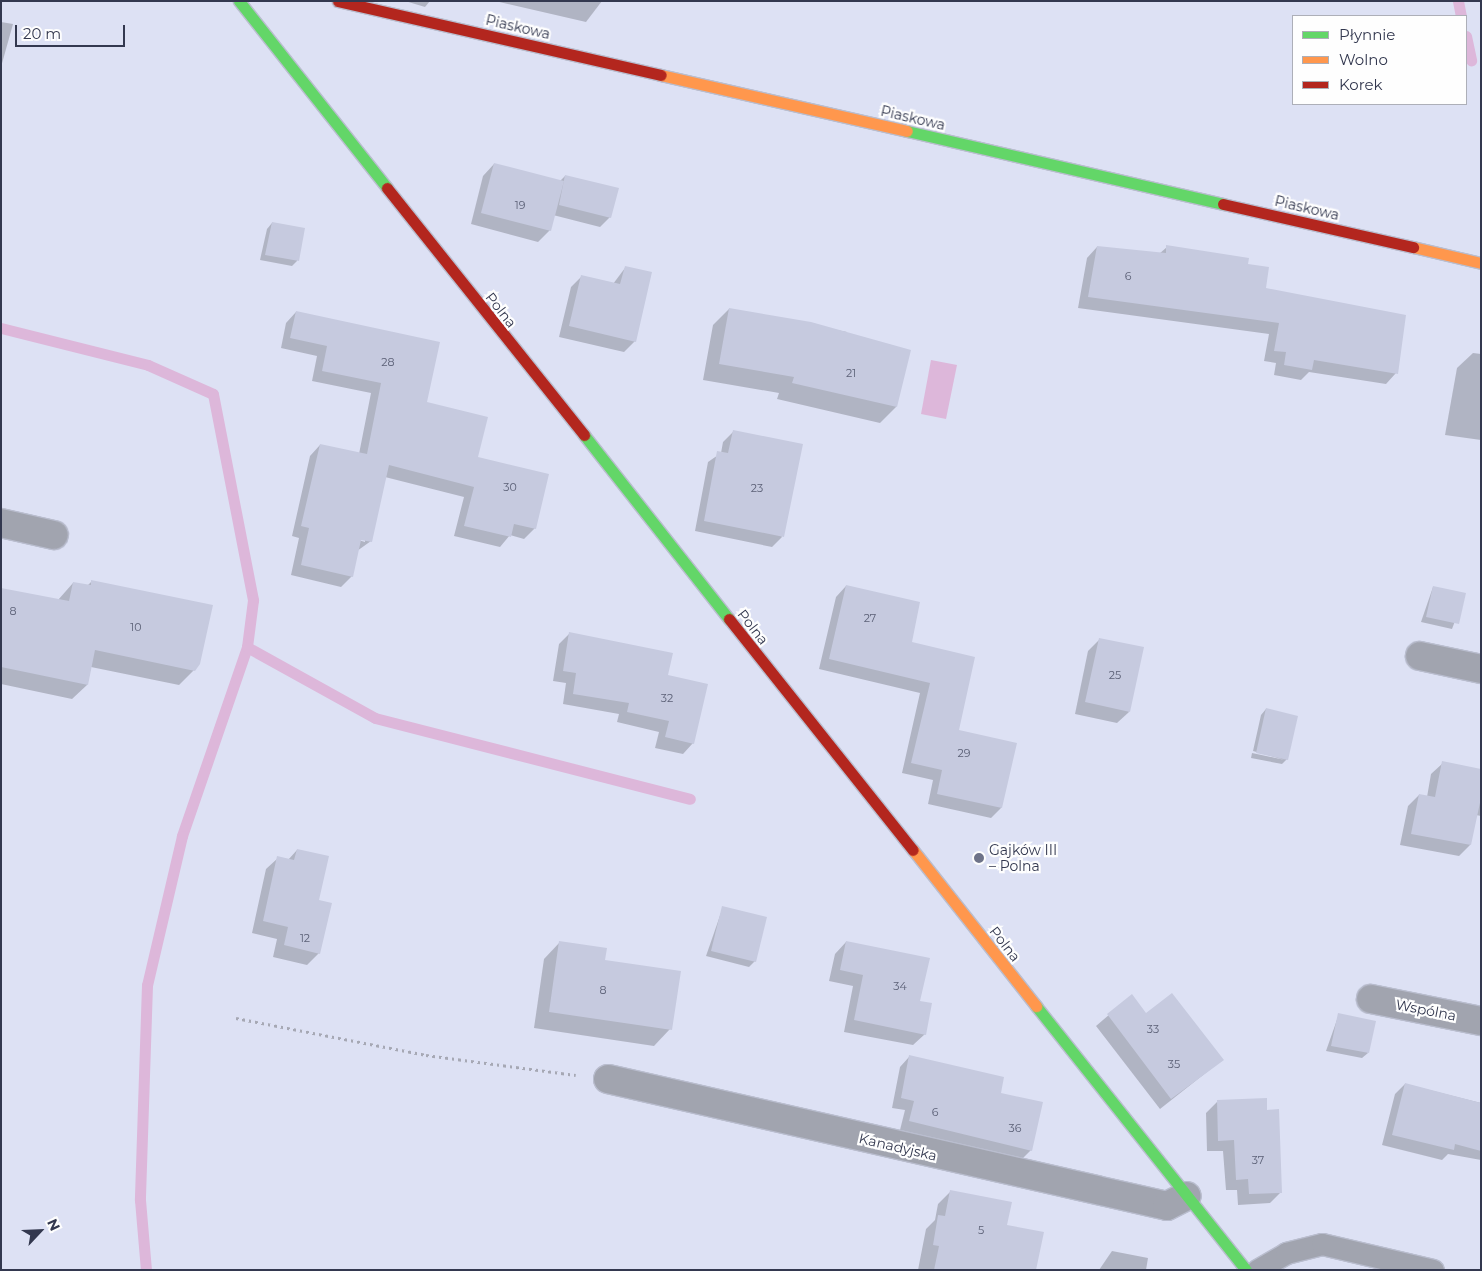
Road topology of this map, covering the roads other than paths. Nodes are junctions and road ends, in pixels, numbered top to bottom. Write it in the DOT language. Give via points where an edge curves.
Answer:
graph roads {
  1 [pos="238,1"];
  2 [pos="338,1"];
  3 [pos="1481,263"];
  4 [pos="1,523"];
  5 [pos="54,535"];
  6 [pos="1420,656"];
  7 [pos="1481,669"];
  8 [pos="1372,999"];
  9 [pos="1481,1021"];
  10 [pos="608,1079"];
  11 [pos="1187,1196"];
  12 [pos="1246,1270"];
  13 [pos="1258,1270"];
  14 [pos="1434,1270"];
  1 -- 11 [label="street, Polna"];
  2 -- 3 [label="street, Piaskowa"];
  4 -- 5 [label="street"];
  6 -- 7 [label="street"];
  8 -- 9 [label="street, Wspólna"];
  10 -- 11 [label="street, Kanadyjska" via="1166,1206"];
  11 -- 12 [label="street, Polna"];
  13 -- 14 [label="lane" via="1286,1253 1322,1244"];
}
